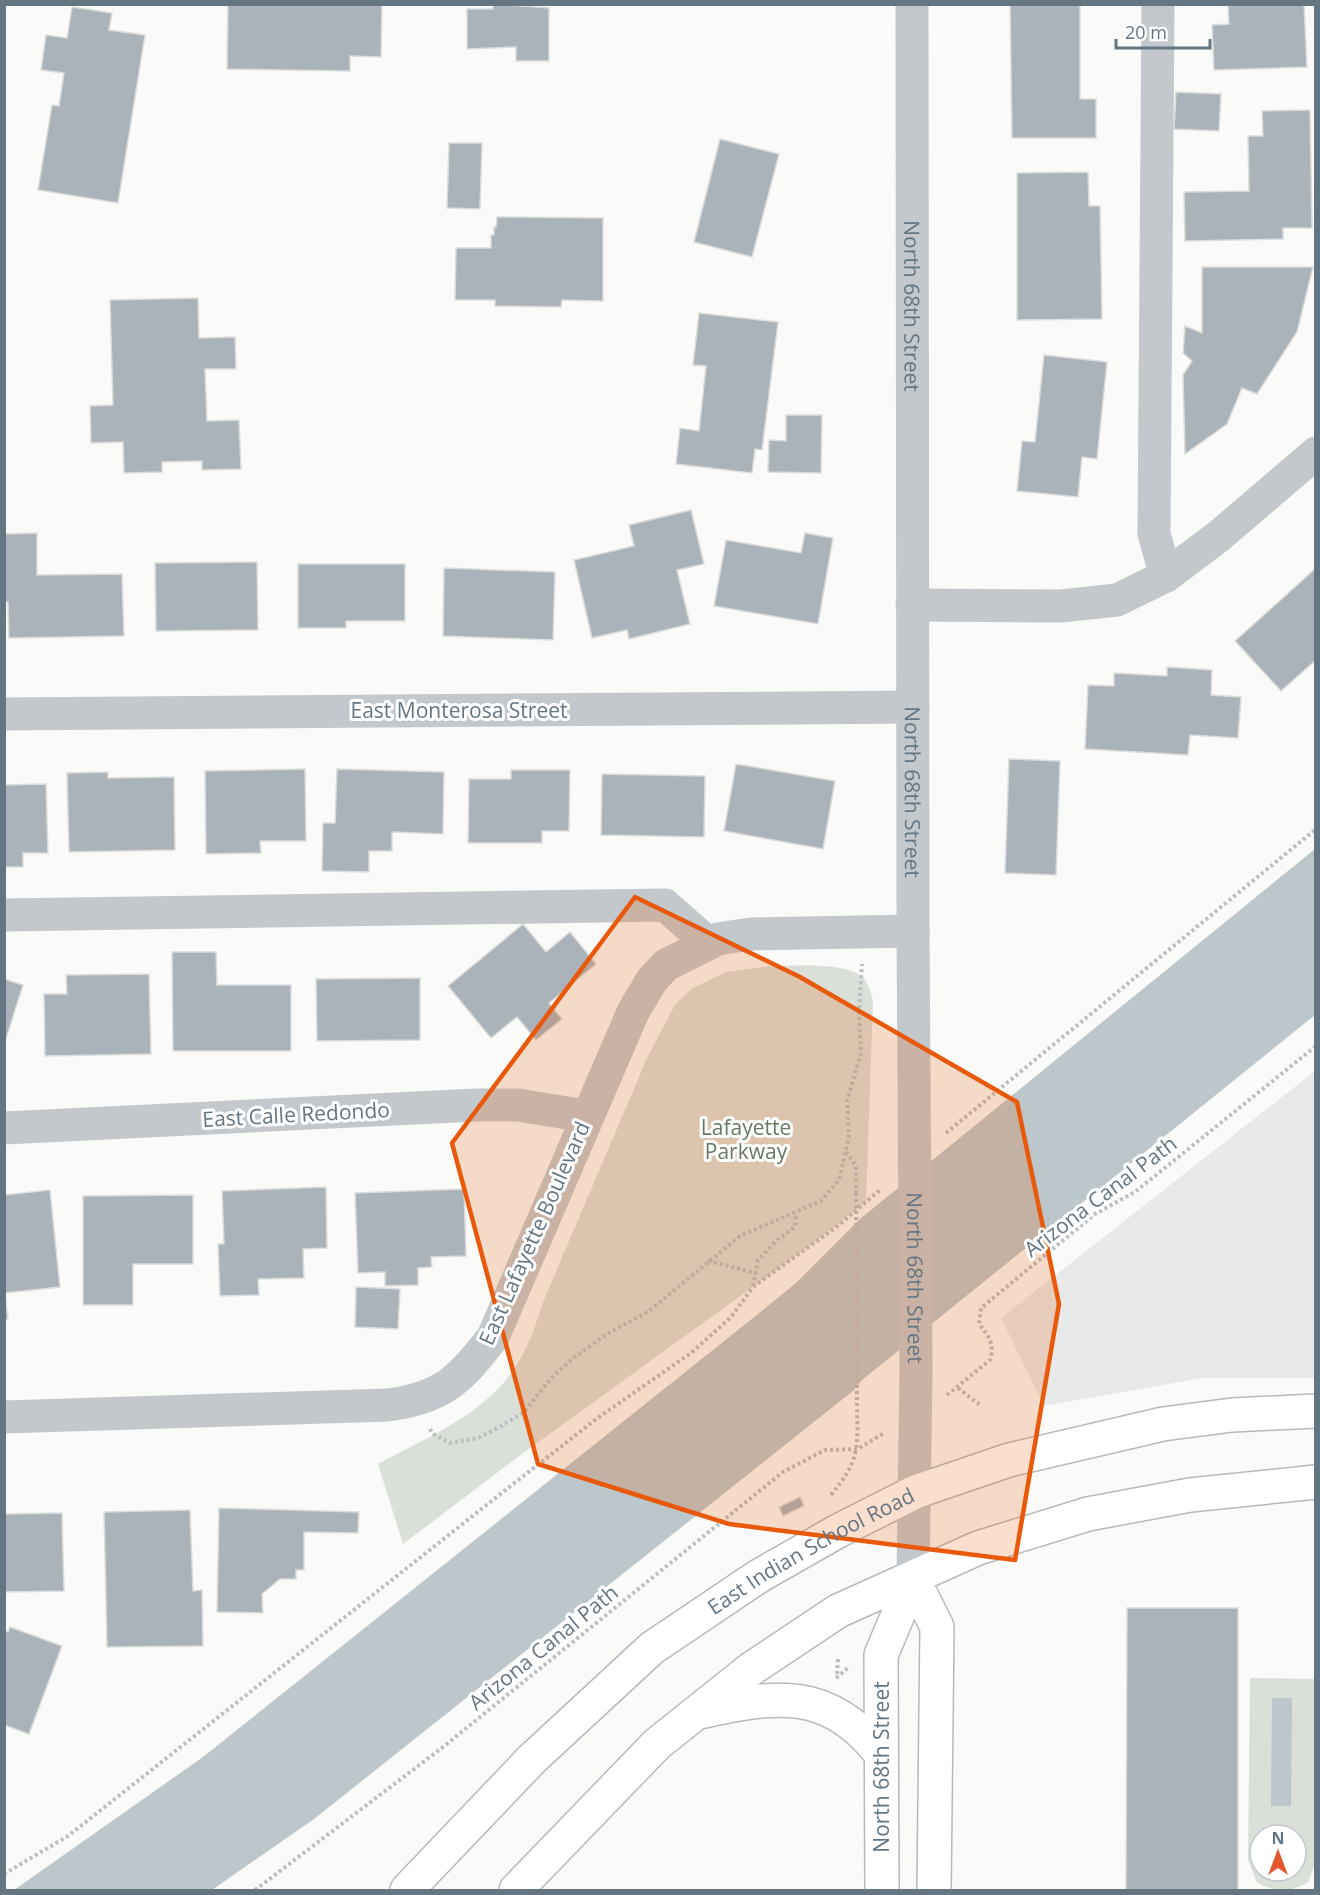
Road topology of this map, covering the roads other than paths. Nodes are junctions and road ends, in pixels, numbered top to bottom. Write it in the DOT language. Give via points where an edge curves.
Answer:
graph roads {
  1 [pos="912,4"];
  2 [pos="1158,4"];
  3 [pos="1316,453"];
  4 [pos="1166,576"];
  5 [pos="912,604"];
  6 [pos="913,707"];
  7 [pos="4,714"];
  8 [pos="4,915"];
  9 [pos="913,931"];
  10 [pos="708,943"];
  11 [pos="586,1116"];
  12 [pos="4,1128"];
  13 [pos="1316,1411"];
  14 [pos="4,1417"];
  15 [pos="1316,1482"];
  16 [pos="915,1492"];
  17 [pos="913,1579"];
  18 [pos="696,1713"];
  19 [pos="881,1754"];
  20 [pos="407,1890"];
  21 [pos="516,1890"];
  22 [pos="882,1890"];
  23 [pos="934,1890"];
  1 -- 5 [label="street, North 68th Street"];
  2 -- 4 [label="street" via="1154,534"];
  3 -- 4 [label="street"];
  4 -- 5 [label="street" via="1117,600 1061,606"];
  5 -- 6 [label="street, North 68th Street"];
  6 -- 7 [label="street, East Monterosa Street"];
  6 -- 9 [label="street, North 68th Street"];
  8 -- 10 [label="street" via="665,905"];
  9 -- 10 [label="street, East Lafayette Boulevard" via="750,934"];
  9 -- 16 [label="street, North 68th Street"];
  10 -- 11 [label="street, East Lafayette Boulevard" via="666,965 652,980 633,1012"];
  11 -- 12 [label="street, East Calle Redondo" via="518,1105 477,1105"];
  11 -- 14 [label="street, East Lafayette Boulevard" via="493,1337 469,1368 439,1392 412,1402 388,1405"];
  13 -- 16 [label="main road, East Indian School Road" via="1232,1415 1145,1428 1009,1460"];
  15 -- 17 [label="main road" via="1190,1495 1088,1514 978,1548"];
  16 -- 17 [label="street, North 68th Street"];
  16 -- 20 [label="main road, East Indian School Road" via="759,1576 652,1648 532,1759"];
  17 -- 18 [label="main road" via="838,1611 751,1669"];
  17 -- 19 [label="main road, North 68th Street" via="881,1655"];
  17 -- 23 [label="main road, North 68th Street" via="937,1626"];
  18 -- 19 [label="main road" via="768,1700 794,1700 846,1718"];
  18 -- 21 [label="main road" via="657,1744"];
  19 -- 22 [label="main road, North 68th Street"];
}
